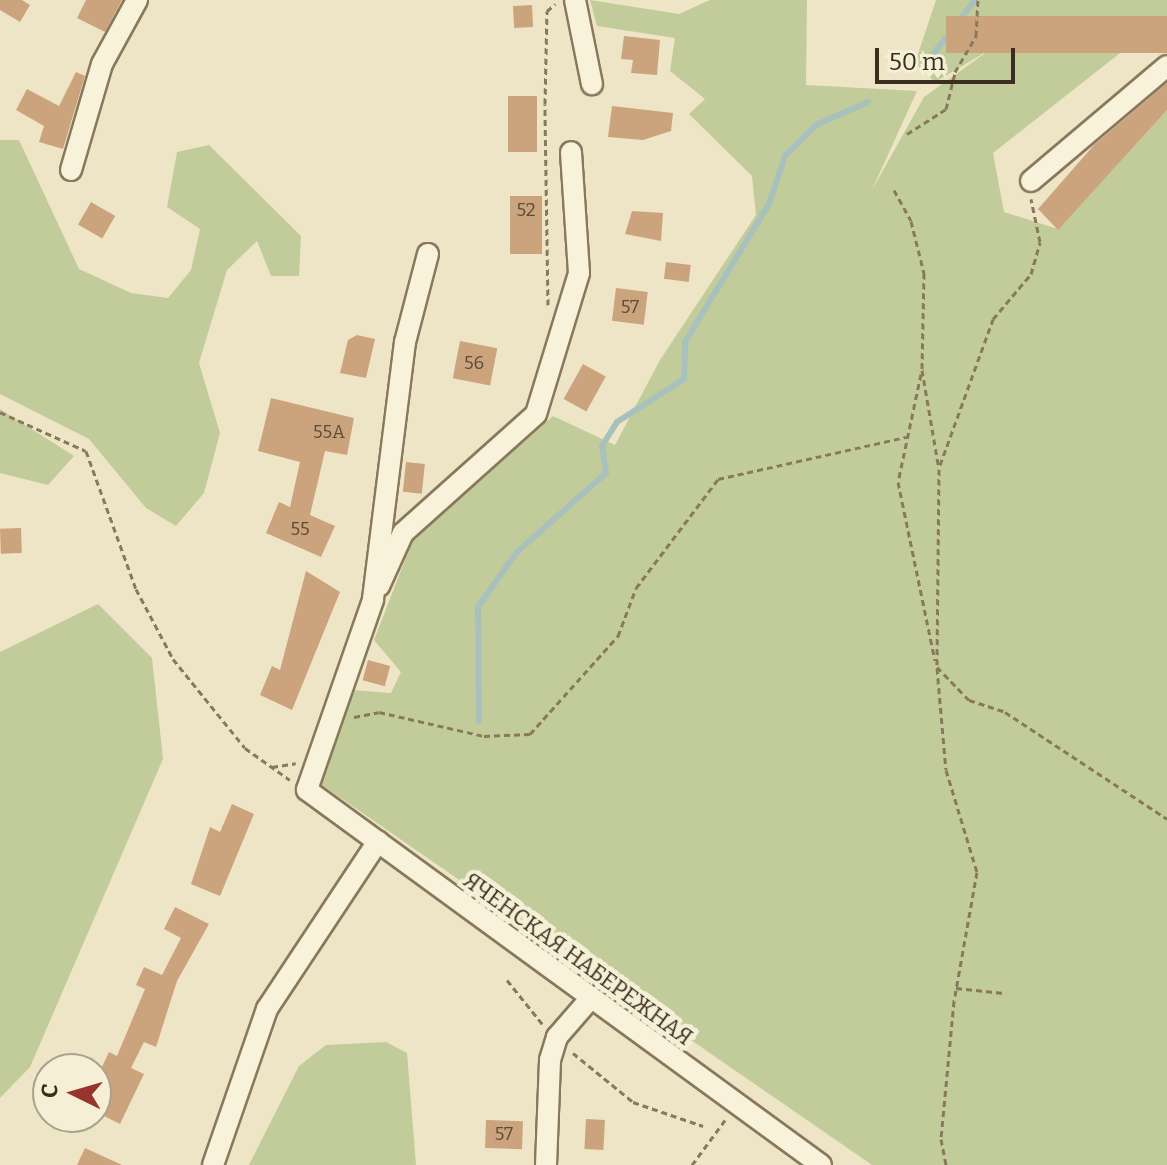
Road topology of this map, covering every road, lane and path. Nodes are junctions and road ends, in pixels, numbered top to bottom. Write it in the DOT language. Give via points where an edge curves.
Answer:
graph roads {
  1 [pos="137,0"];
  2 [pos="559,0"];
  3 [pos="575,0"];
  4 [pos="978,0"];
  5 [pos="1167,66"];
  6 [pos="592,84"];
  7 [pos="907,134"];
  8 [pos="571,152"];
  9 [pos="71,170"];
  10 [pos="1031,181"];
  11 [pos="894,190"];
  12 [pos="428,254"];
  13 [pos="548,317"];
  14 [pos="922,370"];
  15 [pos="0,412"];
  16 [pos="906,437"];
  17 [pos="939,469"];
  18 [pos="373,600"];
  19 [pos="937,668"];
  20 [pos="331,722"];
  21 [pos="307,790"];
  22 [pos="1167,819"];
  23 [pos="378,841"];
  24 [pos="507,980"];
  25 [pos="956,988"];
  26 [pos="1004,993"];
  27 [pos="589,1000"];
  28 [pos="557,1037"];
  29 [pos="713,1111"];
  30 [pos="725,1120"];
  31 [pos="703,1126"];
  32 [pos="737,1129"];
  33 [pos="213,1165"];
  34 [pos="546,1165"];
  35 [pos="692,1165"];
  36 [pos="821,1165"];
  37 [pos="946,1165"];
  1 -- 9 [label="street" via="102,64"];
  2 -- 13 [label="path" via="547,11"];
  3 -- 6 [label="street"];
  4 -- 7 [label="path" via="976,36 955,72 946,109"];
  5 -- 10 [label="street"];
  8 -- 18 [label="street" via="579,273 568,326 536,414 403,533"];
  10 -- 17 [label="path" via="1040,242 1031,274 993,319"];
  11 -- 14 [label="path" via="911,221 924,273"];
  12 -- 18 [label="street" via="405,342"];
  14 -- 16 [label="path"];
  14 -- 17 [label="path"];
  15 -- 21 [label="path" via="86,451 136,589 173,659 245,748"];
  16 -- 19 [label="path" via="898,482"];
  16 -- 20 [label="path" via="718,479 636,588 618,636 530,734 484,736 379,712"];
  17 -- 19 [label="path"];
  18 -- 20 [label="street"];
  19 -- 22 [label="path" via="969,700 1005,712"];
  19 -- 25 [label="path" via="946,770 977,872"];
  20 -- 21 [label="street"];
  21 -- 23 [label="street, ЯЧЕНСКАЯ НАБЕРЕЖНАЯ"];
  23 -- 27 [label="street, ЯЧЕНСКАЯ НАБЕРЕЖНАЯ"];
  23 -- 33 [label="street" via="267,1009"];
  24 -- 28 [label="path"];
  25 -- 26 [label="path"];
  25 -- 37 [label="path" via="941,1139"];
  27 -- 28 [label="street"];
  27 -- 36 [label="street, ЯЧЕНСКАЯ НАБЕРЕЖНАЯ"];
  28 -- 31 [label="path" via="633,1102"];
  28 -- 34 [label="street"];
  29 -- 30 [label="path"];
  30 -- 32 [label="path"];
  30 -- 35 [label="path"];
}
